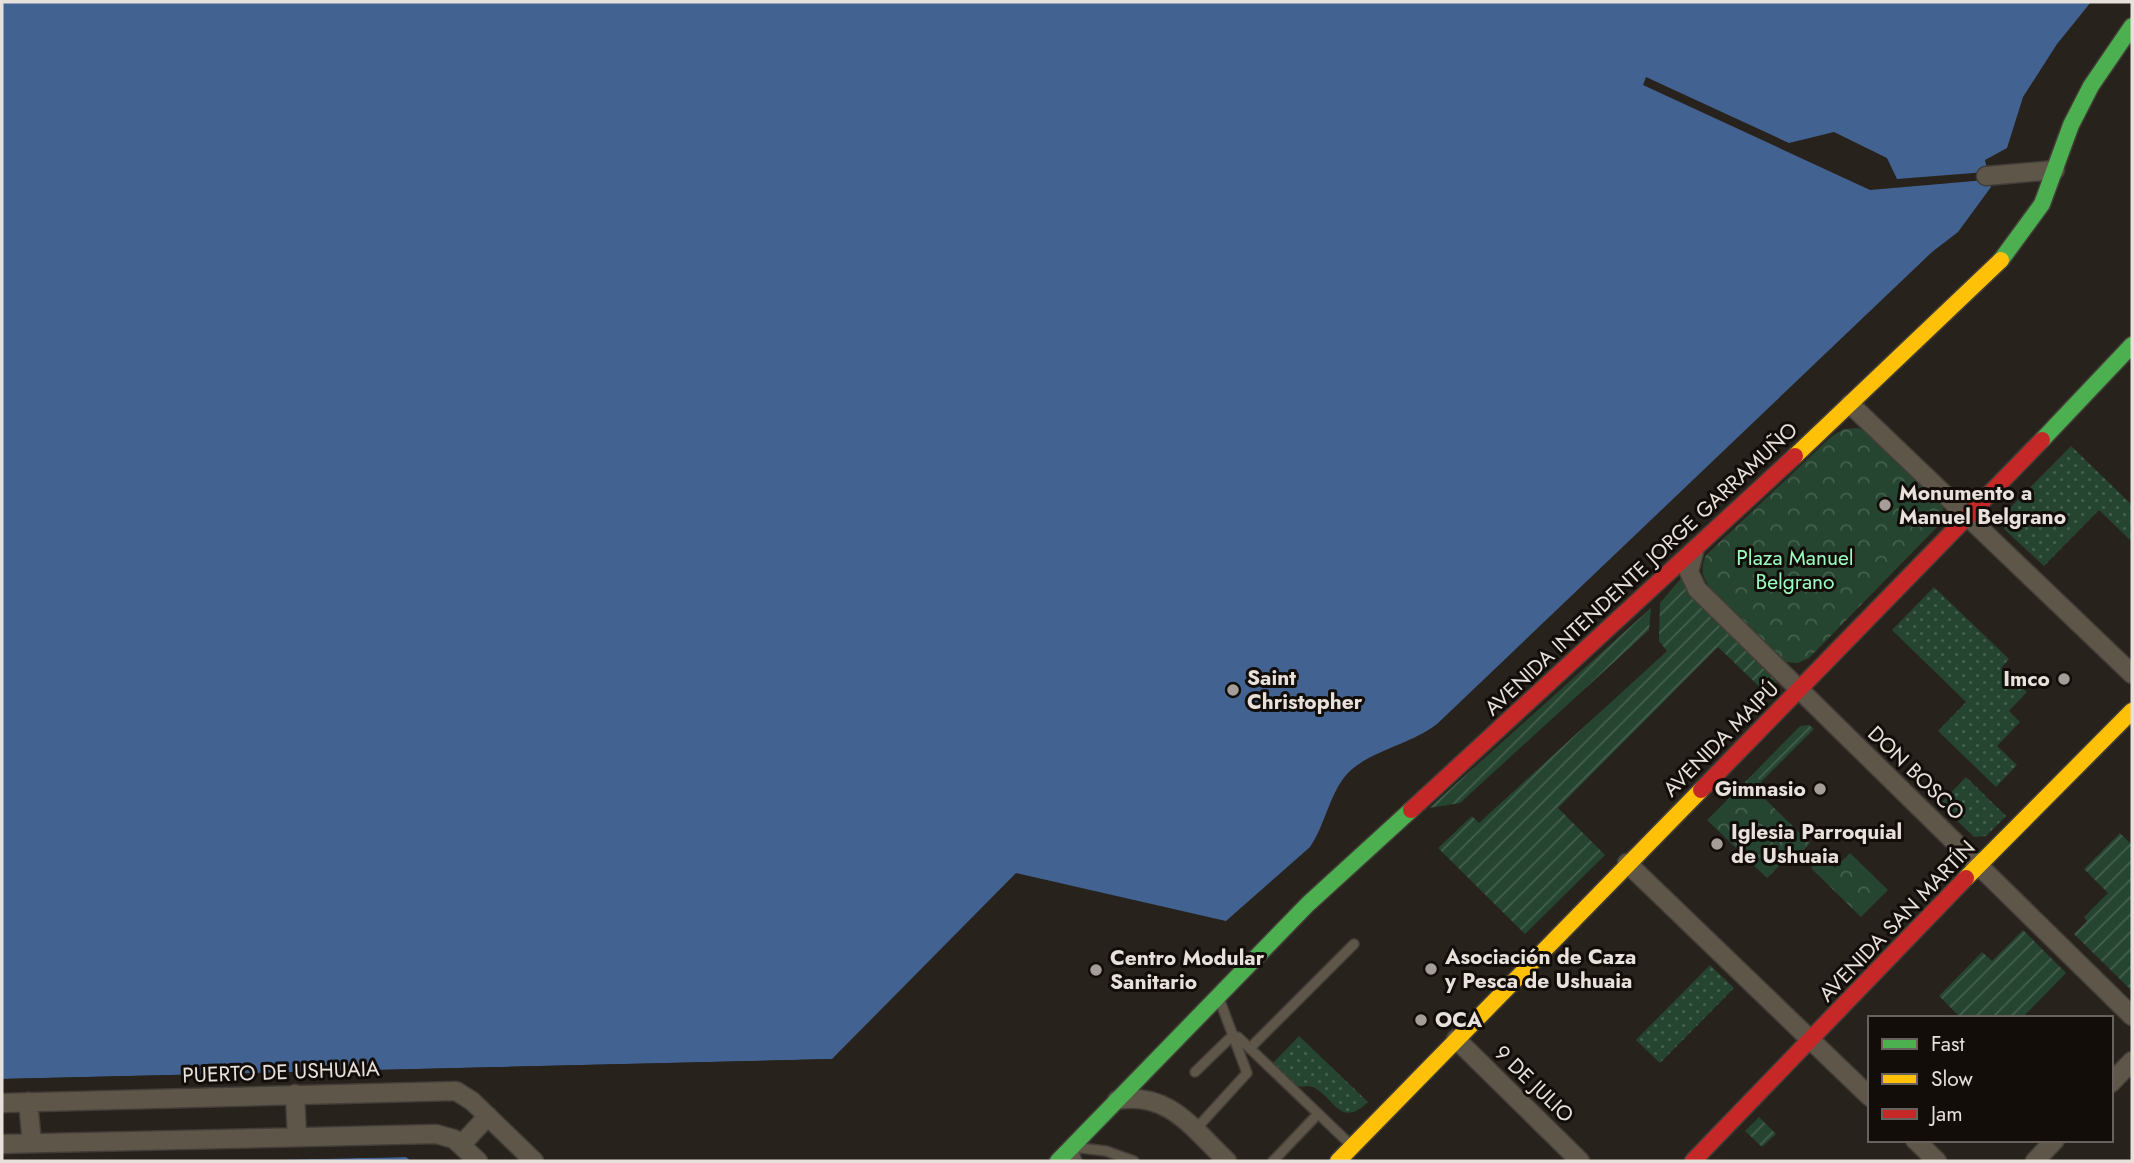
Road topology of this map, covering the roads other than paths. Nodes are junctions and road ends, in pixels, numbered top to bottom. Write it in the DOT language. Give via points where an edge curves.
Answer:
graph roads {
  1 [pos="2132,26"];
  2 [pos="2055,170"];
  3 [pos="1986,176"];
  4 [pos="2132,345"];
  5 [pos="1850,404"];
  6 [pos="1969,517"];
  7 [pos="1694,552"];
  8 [pos="2132,674"];
  9 [pos="1798,690"];
  10 [pos="2132,711"];
  11 [pos="1627,863"];
  12 [pos="1978,866"];
  13 [pos="1354,944"];
  14 [pos="1218,996"];
  15 [pos="2132,1016"];
  16 [pos="1233,1036"];
  17 [pos="1456,1039"];
  18 [pos="1811,1040"];
  19 [pos="1250,1048"];
  20 [pos="2132,1061"];
  21 [pos="1195,1072"];
  22 [pos="2113,1081"];
  23 [pos="295,1094"];
  24 [pos="1868,1095"];
  25 [pos="1118,1100"];
  26 [pos="2,1102"];
  27 [pos="28,1102"];
  28 [pos="1318,1114"];
  29 [pos="488,1116"];
  30 [pos="1194,1130"];
  31 [pos="298,1137"];
  32 [pos="1917,1142"];
  33 [pos="2053,1142"];
  34 [pos="32,1143"];
  35 [pos="2,1144"];
  36 [pos="461,1145"];
  37 [pos="1352,1147"];
  38 [pos="1074,1154"];
  39 [pos="2039,1160"];
  40 [pos="478,1161"];
  41 [pos="534,1161"];
  42 [pos="1058,1161"];
  43 [pos="1135,1161"];
  44 [pos="1227,1161"];
  45 [pos="1273,1161"];
  46 [pos="1338,1161"];
  47 [pos="1580,1161"];
  48 [pos="1693,1161"];
  49 [pos="1937,1161"];
  1 -- 2 [label="main road, AVENIDA INTENDENTE JORGE GARRAMUÑO" via="2091,86"];
  2 -- 3 [label="street"];
  2 -- 5 [label="main road, AVENIDA INTENDENTE JORGE GARRAMUÑO" via="2042,204 2013,247"];
  4 -- 6 [label="main road, AVENIDA MAIPÚ"];
  5 -- 6 [label="street"];
  5 -- 7 [label="main road, AVENIDA INTENDENTE JORGE GARRAMUÑO"];
  6 -- 8 [label="street"];
  6 -- 9 [label="main road, AVENIDA MAIPÚ"];
  7 -- 9 [label="street, DON BOSCO" via="1689,572 1697,589"];
  7 -- 14 [label="main road, AVENIDA INTENDENTE JORGE GARRAMUÑO" via="1308,904"];
  9 -- 11 [label="main road, AVENIDA MAIPÚ"];
  9 -- 12 [label="street, DON BOSCO"];
  10 -- 12 [label="main road, AVENIDA SAN MARTÍN"];
  11 -- 17 [label="main road, AVENIDA MAIPÚ"];
  11 -- 18 [label="street"];
  12 -- 15 [label="street, DON BOSCO"];
  12 -- 18 [label="main road, AVENIDA SAN MARTÍN"];
  13 -- 19 [label="lane"];
  14 -- 16 [label="lane"];
  14 -- 25 [label="main road, AVENIDA INTENDENTE JORGE GARRAMUÑO"];
  16 -- 19 [label="lane"];
  16 -- 21 [label="lane"];
  16 -- 30 [label="lane" via="1247,1073"];
  17 -- 37 [label="main road, AVENIDA MAIPÚ"];
  17 -- 47 [label="street, 9 DE JULIO"];
  18 -- 24 [label="street"];
  18 -- 48 [label="main road, AVENIDA SAN MARTÍN"];
  19 -- 28 [label="lane"];
  20 -- 22 [label="street"];
  23 -- 27 [label="street, PUERTO DE USHUAIA"];
  23 -- 29 [label="street, PUERTO DE USHUAIA" via="456,1091"];
  23 -- 31 [label="street"];
  25 -- 30 [label="street" via="1157,1100"];
  25 -- 38 [label="main road, AVENIDA INTENDENTE JORGE GARRAMUÑO"];
  26 -- 27 [label="street, PUERTO DE USHUAIA"];
  27 -- 34 [label="street"];
  28 -- 37 [label="lane"];
  28 -- 45 [label="lane"];
  29 -- 36 [label="street"];
  29 -- 41 [label="street, PUERTO DE USHUAIA"];
  30 -- 44 [label="street"];
  31 -- 34 [label="street"];
  31 -- 36 [label="street" via="436,1135"];
  32 -- 49 [label="street"];
  33 -- 39 [label="street"];
  34 -- 35 [label="street"];
  36 -- 40 [label="street"];
  37 -- 46 [label="main road, AVENIDA MAIPÚ"];
  38 -- 42 [label="main road, AVENIDA INTENDENTE JORGE GARRAMUÑO"];
  38 -- 43 [label="lane" via="1106,1151"];
}
